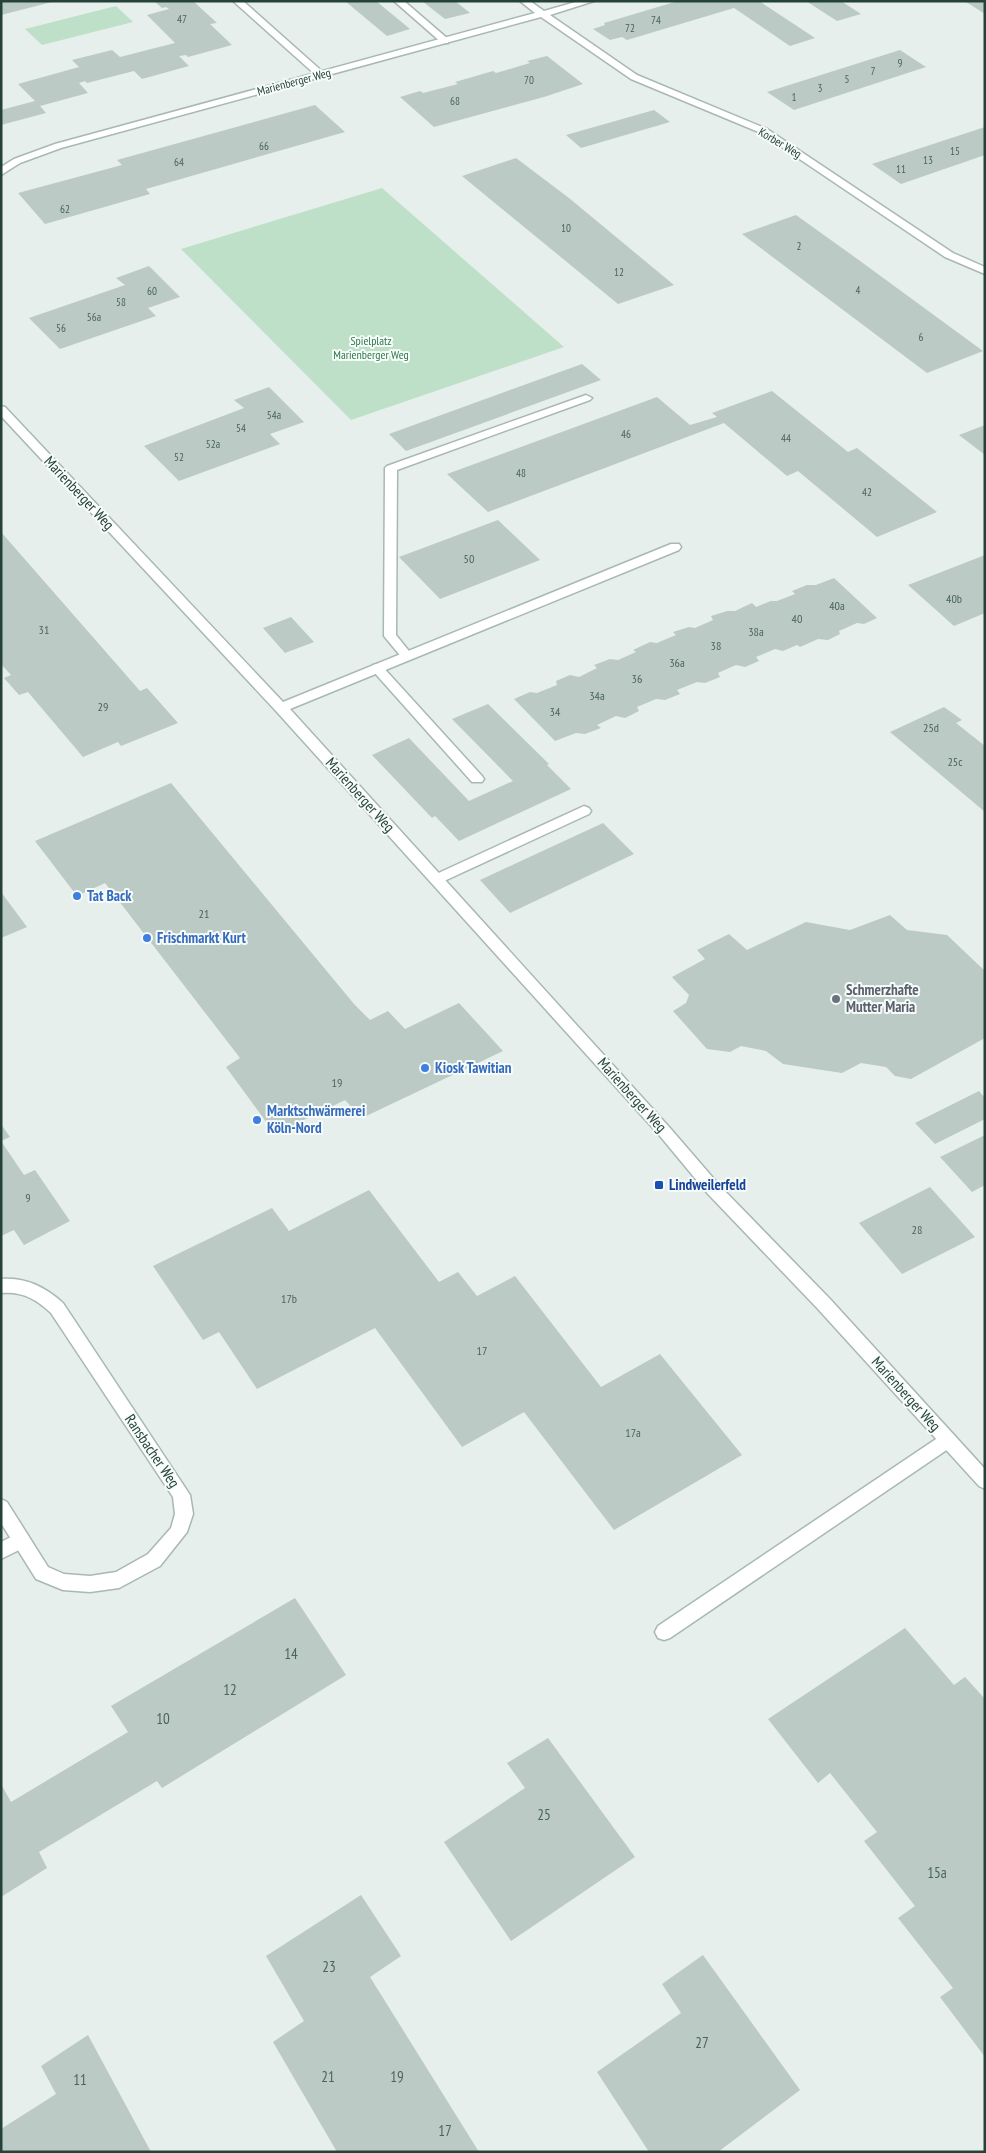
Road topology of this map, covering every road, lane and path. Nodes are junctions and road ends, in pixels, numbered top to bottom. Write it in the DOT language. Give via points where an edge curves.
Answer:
graph roads {
  1 [pos="237,1"];
  2 [pos="398,1"];
  3 [pos="524,1"];
  4 [pos="590,1"];
  5 [pos="542,14"];
  6 [pos="445,41"];
  7 [pos="321,75"];
  8 [pos="1,172"];
  9 [pos="985,271"];
  10 [pos="586,398"];
  11 [pos="1,409"];
  12 [pos="675,547"];
  13 [pos="408,656"];
  14 [pos="377,668"];
  15 [pos="281,708"];
  16 [pos="477,779"];
  17 [pos="584,811"];
  18 [pos="437,879"];
  19 [pos="1,1286"];
  20 [pos="948,1440"];
  21 [pos="985,1480"];
  22 [pos="1,1507"];
  23 [pos="21,1540"];
  24 [pos="1,1551"];
  25 [pos="664,1632"];
  1 -- 7 [label="street"];
  2 -- 6 [label="street"];
  3 -- 5 [label="street, Korber Weg"];
  4 -- 5 [label="street, Marienberger Weg"];
  5 -- 6 [label="street, Marienberger Weg"];
  5 -- 9 [label="street, Korber Weg" via="659,90 764,131 949,255"];
  6 -- 7 [label="street, Marienberger Weg"];
  7 -- 8 [label="street, Marienberger Weg" via="58,146"];
  10 -- 13 [label="street" via="391,468 390,636"];
  11 -- 15 [label="street, Marienberger Weg"];
  12 -- 13 [label="street"];
  13 -- 14 [label="street"];
  14 -- 15 [label="street"];
  14 -- 16 [label="street"];
  15 -- 18 [label="street, Marienberger Weg"];
  17 -- 18 [label="street"];
  18 -- 20 [label="street, Marienberger Weg" via="714,1190"];
  19 -- 23 [label="street, Ransbacher Weg" via="26,1287 58,1308 181,1495 184,1514 178,1532 154,1560 119,1580 90,1584 63,1582 42,1573"];
  20 -- 21 [label="street, Marienberger Weg"];
  20 -- 25 [label="street"];
  22 -- 23 [label="street, Ransbacher Weg"];
  23 -- 24 [label="street"];
}
